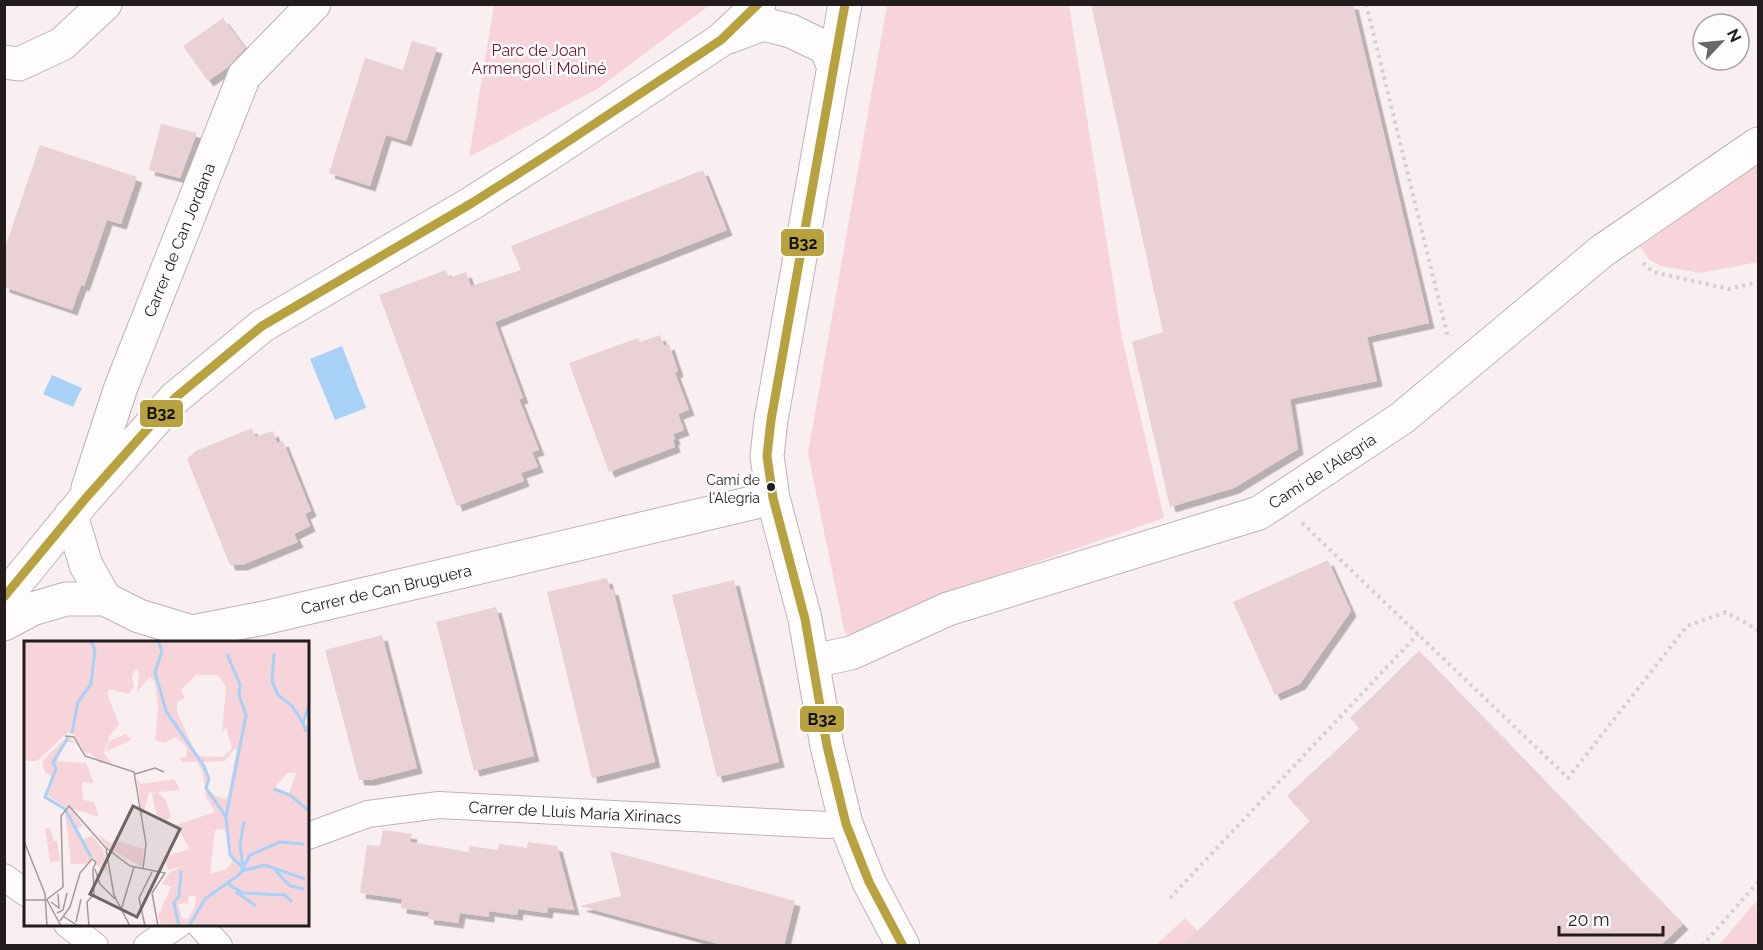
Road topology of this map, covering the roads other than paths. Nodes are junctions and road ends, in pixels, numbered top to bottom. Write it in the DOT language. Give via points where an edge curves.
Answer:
graph roads {
  1 [pos="105,4"];
  2 [pos="314,4"];
  3 [pos="759,4"];
  4 [pos="845,4"];
  5 [pos="721,40"];
  6 [pos="4,62"];
  7 [pos="833,64"];
  8 [pos="1758,144"];
  9 [pos="772,498"];
  10 [pos="78,507"];
  11 [pos="4,598"];
  12 [pos="105,599"];
  13 [pos="4,624"];
  14 [pos="813,661"];
  15 [pos="846,824"];
  16 [pos="309,836"];
  17 [pos="4,877"];
  18 [pos="24,892"];
  19 [pos="70,926"];
  20 [pos="176,926"];
  21 [pos="201,926"];
  22 [pos="94,945"];
  23 [pos="147,945"];
  24 [pos="219,945"];
  25 [pos="903,945"];
  1 -- 6 [label="street" via="62,44 19,64"];
  2 -- 10 [label="street, Carrer de Can Jordana" via="244,76 121,387"];
  3 -- 5 [label="street"];
  4 -- 7 [label="street"];
  5 -- 7 [label="street" via="763,24 790,31 826,48"];
  5 -- 10 [label="street" via="472,203 262,326 175,398"];
  7 -- 9 [label="street" via="771,420 767,456"];
  8 -- 14 [label="street, Camí de l'Alegria" via="1617,242 1402,418 1259,513 948,609 851,653"];
  9 -- 12 [label="street, Carrer de Can Bruguera" via="192,632 139,616"];
  9 -- 14 [label="street"];
  10 -- 11 [label="street"];
  10 -- 12 [label="street" via="86,565"];
  12 -- 13 [label="street, Carrer de Can Bruguera" via="66,599 32,609"];
  14 -- 15 [label="street" via="827,746"];
  15 -- 16 [label="street, Carrer de Lluís Maria Xirinacs" via="439,805 368,814"];
  15 -- 25 [label="street" via="869,882"];
  17 -- 18 [label="street"];
  19 -- 22 [label="street"];
  20 -- 23 [label="street"];
  21 -- 24 [label="street"];
}
